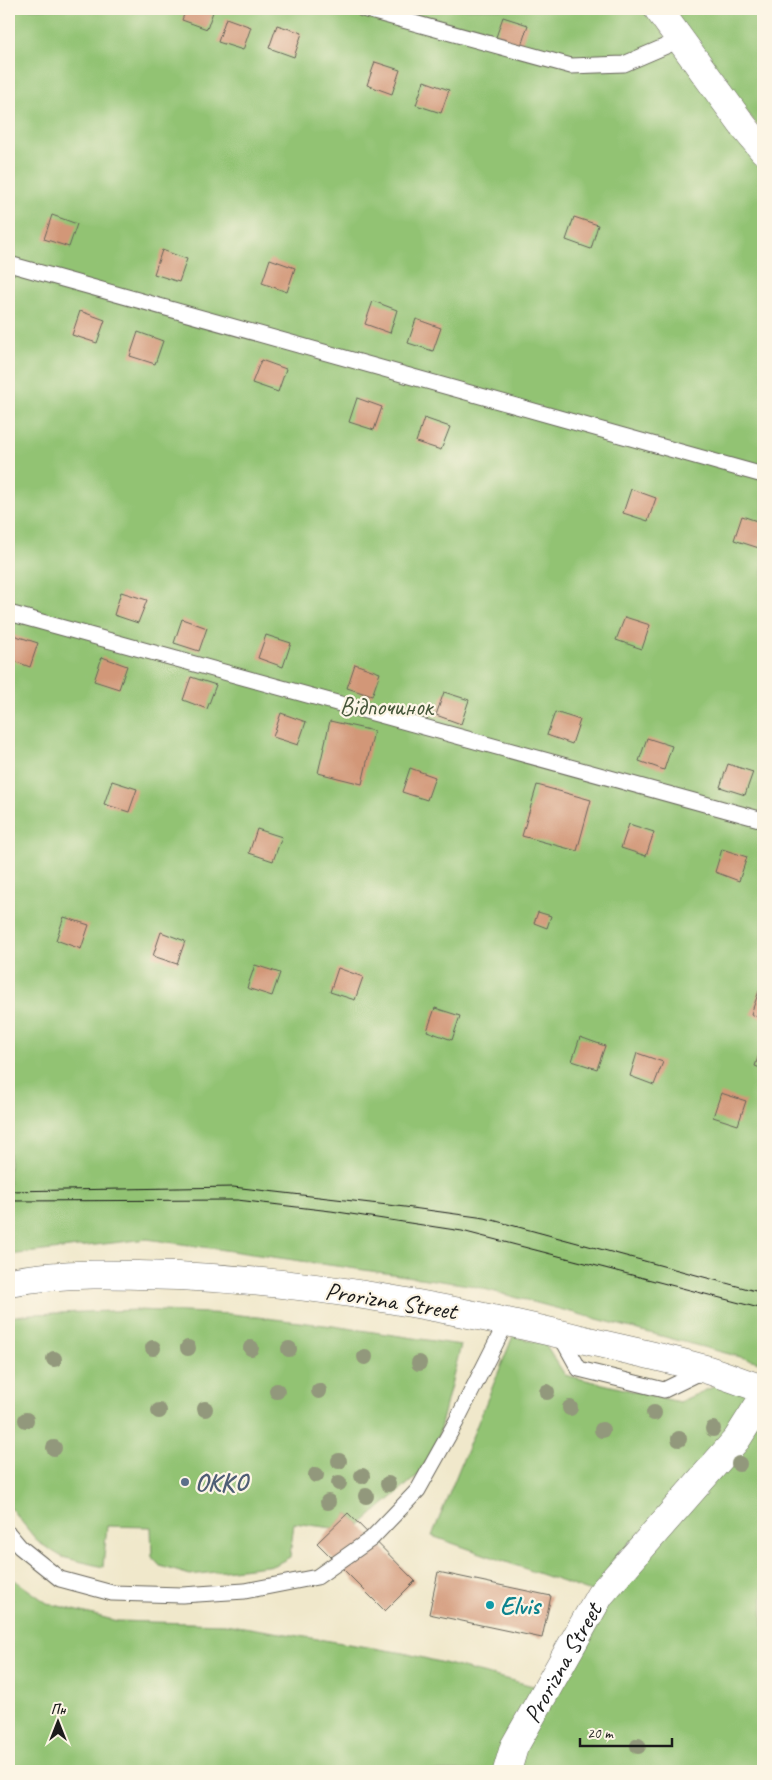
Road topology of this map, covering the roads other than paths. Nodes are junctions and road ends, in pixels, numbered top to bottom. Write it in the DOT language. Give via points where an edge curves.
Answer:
graph roads {
  1 [pos="363,9"];
  2 [pos="658,9"];
  3 [pos="680,40"];
  4 [pos="763,150"];
  5 [pos="9,264"];
  6 [pos="763,475"];
  7 [pos="9,613"];
  8 [pos="763,820"];
  9 [pos="9,1282"];
  10 [pos="507,1321"];
  11 [pos="763,1390"];
  12 [pos="763,1398"];
  13 [pos="9,1534"];
  14 [pos="507,1771"];
  1 -- 3 [label="lane" via="571,66 624,64"];
  2 -- 3 [label="main road"];
  3 -- 4 [label="main road"];
  5 -- 6 [label="lane"];
  7 -- 8 [label="lane"];
  9 -- 10 [label="main road, Prorizna Street" via="101,1276 238,1279 376,1296"];
  10 -- 11 [label="main road, Prorizna Street" via="706,1369"];
  10 -- 13 [label="lane" via="418,1490 370,1539 317,1577 245,1591 182,1595 112,1593 60,1579"];
  12 -- 14 [label="main road, Prorizna Street" via="737,1439 600,1595 514,1747"];
}
